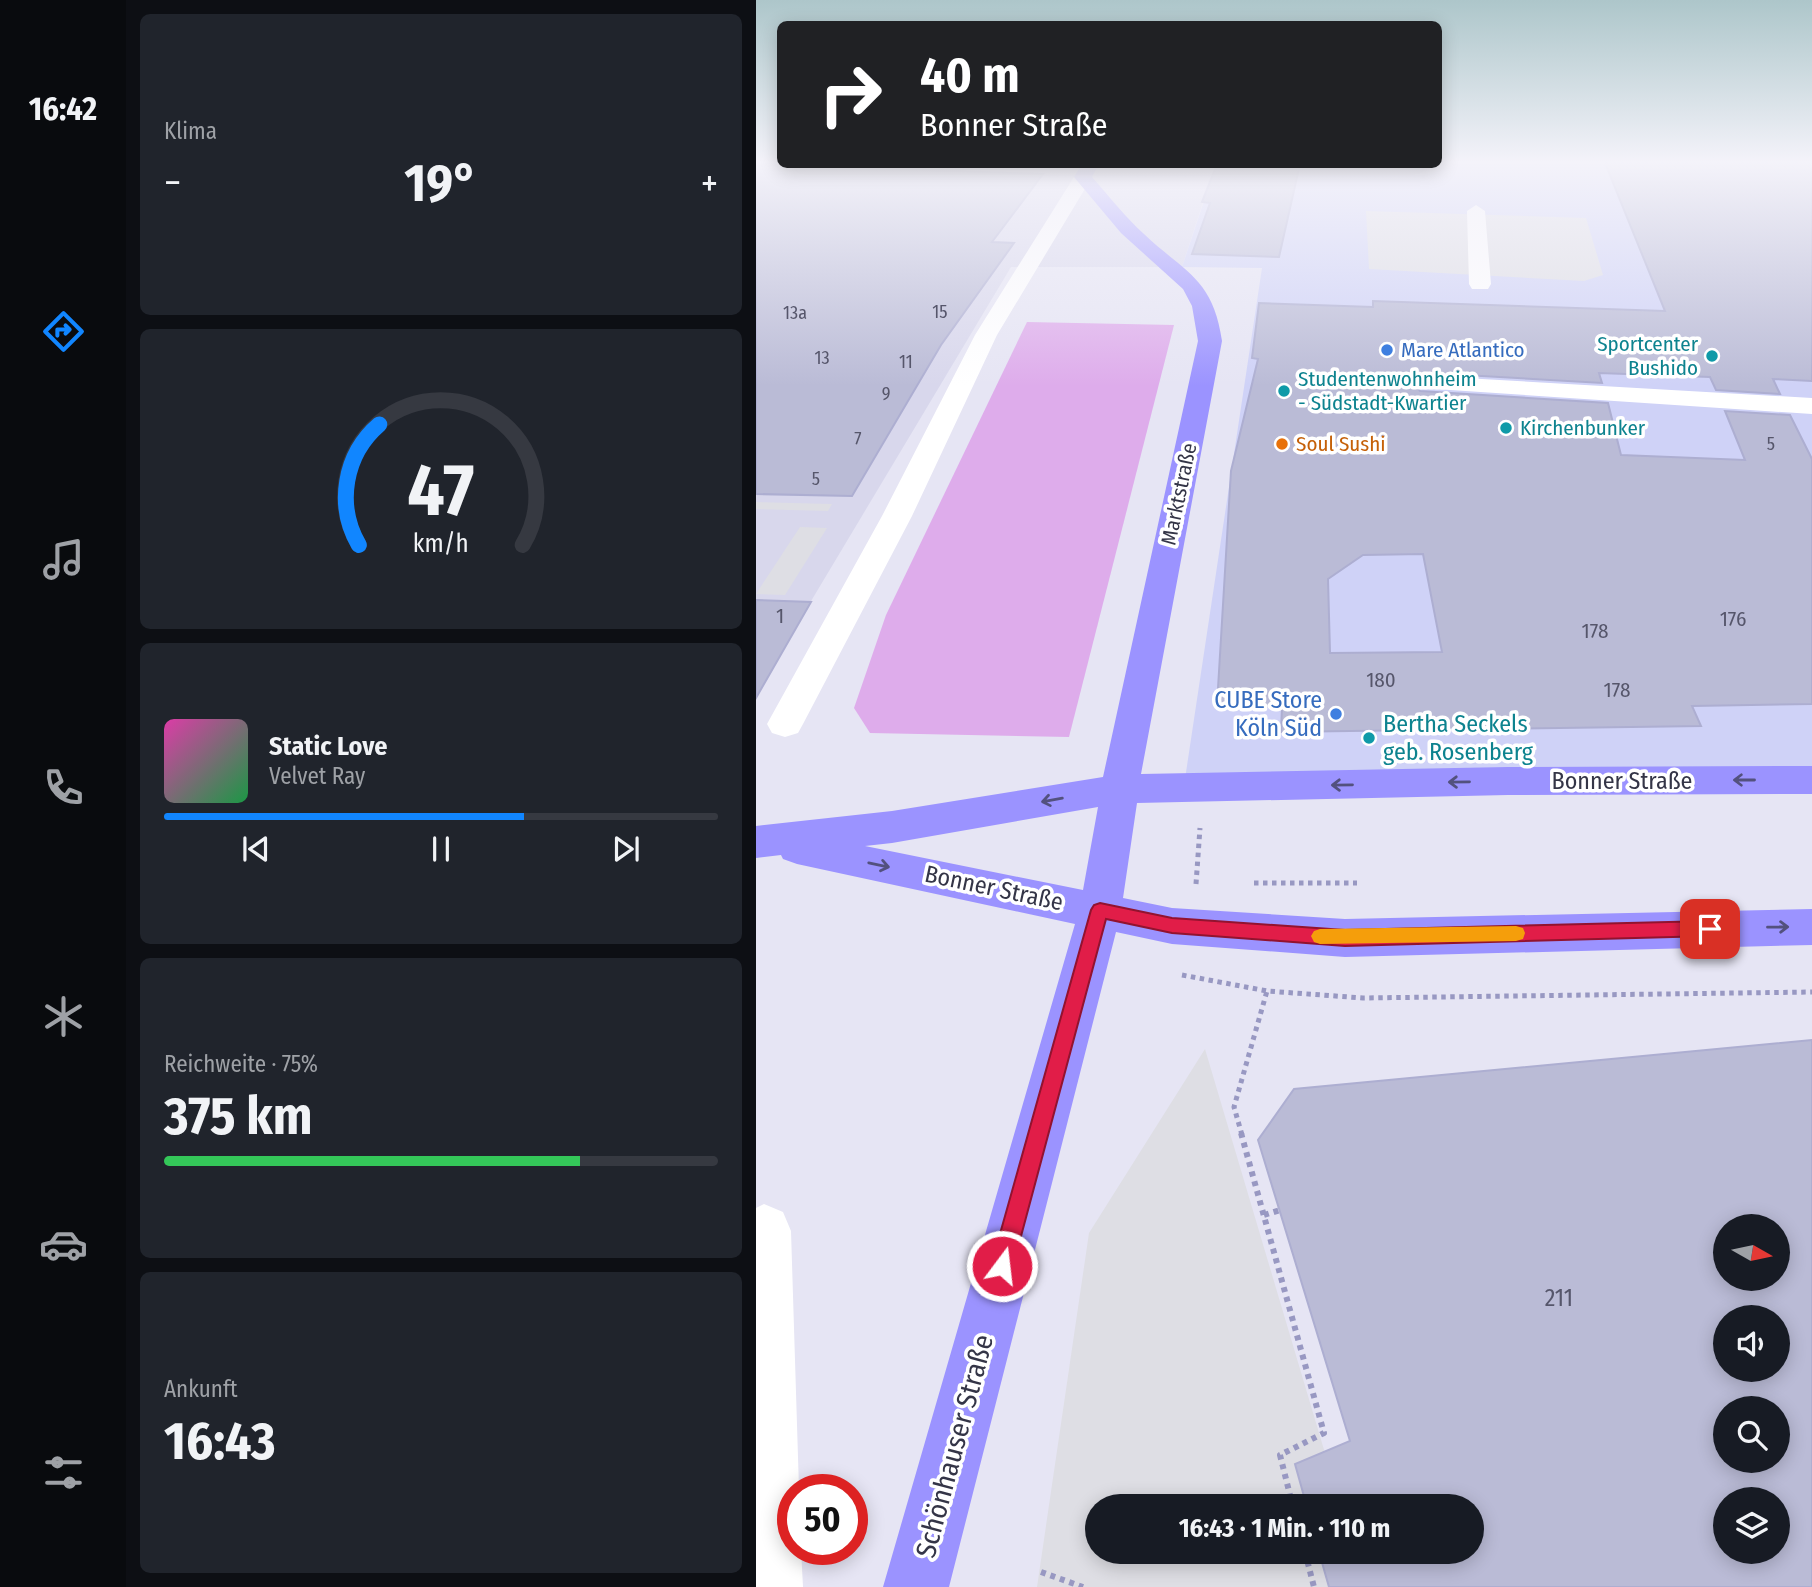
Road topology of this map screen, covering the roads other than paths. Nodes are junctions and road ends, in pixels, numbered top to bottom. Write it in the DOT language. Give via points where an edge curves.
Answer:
graph roads {
  1 [pos="1046,237"];
  2 [pos="1138,237"];
  3 [pos="1477,237"];
  4 [pos="1480,284"];
  5 [pos="1429,383"];
  6 [pos="1812,406"];
  7 [pos="785,724"];
  8 [pos="1812,780"];
  9 [pos="1119,789"];
  10 [pos="760,841"];
  11 [pos="1110,857"];
  12 [pos="1100,910"];
  13 [pos="1812,927"];
  14 [pos="764,1231"];
  15 [pos="770,1587"];
  16 [pos="916,1587"];
  1 -- 7 [label="street, Marktstraße" via="986,335 897,516"];
  2 -- 9 [label="main road, Marktstraße" via="1196,290 1208,316 1210,341"];
  3 -- 4 [label="street"];
  5 -- 6 [label="street"];
  8 -- 9 [label="main road, Bonner Straße, one-way"];
  9 -- 10 [label="main road, Bonner Straße, one-way" via="892,827"];
  9 -- 11 [label="main road, Marktstraße"];
  10 -- 12 [label="main road, Bonner Straße, one-way"];
  11 -- 12 [label="main road, Schönhauser Straße"];
  12 -- 13 [label="main road, Bonner Straße, one-way" via="1172,926 1345,938"];
  12 -- 16 [label="main road, Schönhauser Straße"];
  14 -- 15 [label="street"];
}
